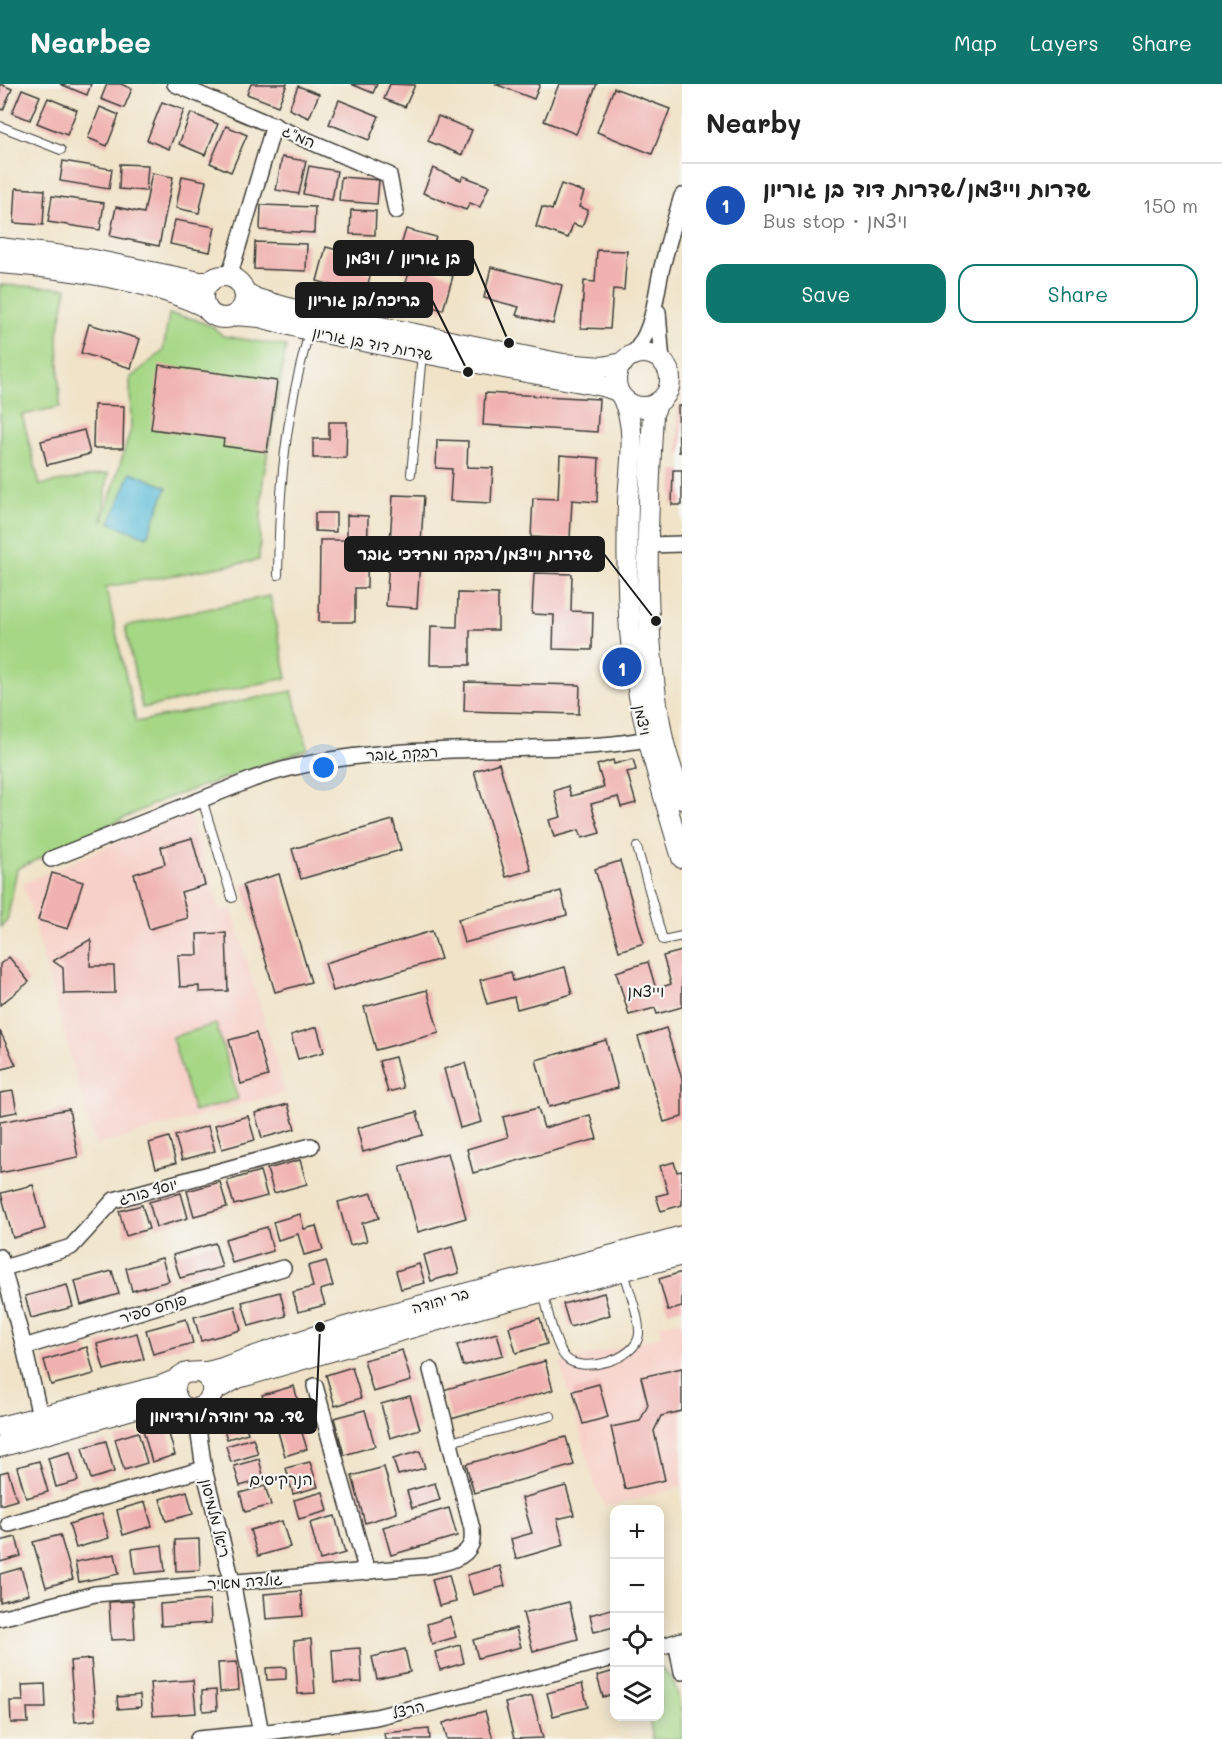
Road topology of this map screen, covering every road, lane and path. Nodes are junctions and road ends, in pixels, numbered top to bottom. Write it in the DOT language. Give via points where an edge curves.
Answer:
graph roads {
  1 [pos="175,84"];
  2 [pos="274,124"];
  3 [pos="0,126"];
  4 [pos="61,150"];
  5 [pos="682,196"];
  6 [pos="396,211"];
  7 [pos="0,248"];
  8 [pos="0,263"];
  9 [pos="229,277"];
  10 [pos="210,282"];
  11 [pos="244,292"];
  12 [pos="657,294"];
  13 [pos="207,308"];
  14 [pos="234,315"];
  15 [pos="309,330"];
  16 [pos="424,345"];
  17 [pos="626,360"];
  18 [pos="670,367"];
  19 [pos="621,395"];
  20 [pos="668,398"];
  21 [pos="411,474"];
  22 [pos="682,544"];
  23 [pos="648,545"];
  24 [pos="278,575"];
  25 [pos="655,737"];
  26 [pos="202,798"];
  27 [pos="682,799"];
  28 [pos="637,847"];
  29 [pos="682,858"];
  30 [pos="51,859"];
  31 [pos="232,898"];
  32 [pos="682,936"];
  33 [pos="311,1146"];
  34 [pos="682,1236"];
  35 [pos="682,1255"];
  36 [pos="2,1262"];
  37 [pos="283,1268"];
  38 [pos="624,1271"];
  39 [pos="542,1283"];
  40 [pos="24,1347"];
  41 [pos="431,1370"];
  42 [pos="200,1372"];
  43 [pos="178,1379"];
  44 [pos="315,1386"];
  45 [pos="212,1394"];
  46 [pos="187,1405"];
  47 [pos="40,1416"];
  48 [pos="550,1416"];
  49 [pos="0,1427"];
  50 [pos="450,1442"];
  51 [pos="0,1447"];
  52 [pos="204,1469"];
  53 [pos="9,1524"];
  54 [pos="367,1572"];
  55 [pos="232,1581"];
  56 [pos="0,1618"];
  57 [pos="679,1641"];
  58 [pos="664,1646"];
  59 [pos="610,1659"];
  60 [pos="682,1672"];
  61 [pos="261,1733"];
  62 [pos="198,1739"];
  1 -- 2 [label="street, המ\"ג"];
  2 -- 6 [label="street, המ\"ג" via="389,176"];
  2 -- 9 [label="street"];
  3 -- 4 [label="lane"];
  5 -- 12 [label="street"];
  7 -- 10 [label="street" via="94,260"];
  8 -- 13 [label="street" via="133,282"];
  9 -- 10 [label="street"];
  9 -- 11 [label="street"];
  10 -- 13 [label="street" via="203,295"];
  11 -- 14 [label="street" via="244,303"];
  11 -- 16 [label="street, שדרות דוד בן גוריון" via="257,299"];
  12 -- 17 [label="street" via="646,336 640,348"];
  12 -- 18 [label="street"];
  13 -- 14 [label="street" via="216,316"];
  14 -- 15 [label="street, שדרות דוד בן גוריון" via="260,317"];
  15 -- 16 [label="street, שדרות דוד בן גוריון"];
  15 -- 24 [label="lane" via="291,411 279,522"];
  16 -- 17 [label="street, שדרות דוד בן גוריון" via="580,366 602,367"];
  16 -- 19 [label="street, שדרות דוד בן גוריון" via="603,386"];
  16 -- 21 [label="lane"];
  17 -- 18 [label="street" via="647,354"];
  17 -- 19 [label="street" via="616,376"];
  18 -- 20 [label="street"];
  19 -- 20 [label="street" via="644,407"];
  19 -- 25 [label="street, ויצמן" via="629,411 632,435 627,538 630,627 637,690"];
  20 -- 23 [label="street, ויצמן" via="653,414"];
  22 -- 23 [label="street"];
  23 -- 25 [label="street, ויצמן"];
  25 -- 26 [label="street, רבקה גובר" via="608,746 350,756 282,769"];
  25 -- 27 [label="street, ויצמן"];
  25 -- 29 [label="street, ויצמן"];
  26 -- 30 [label="street, רבקה גובר"];
  26 -- 31 [label="lane"];
  28 -- 32 [label="lane" via="663,940"];
  33 -- 36 [label="street, יוסף בורג" via="114,1200 71,1247"];
  34 -- 39 [label="street, בר יהודה"];
  35 -- 38 [label="street, בר יהודה"];
  36 -- 40 [label="street, יוסף בורג"];
  37 -- 40 [label="street, פנחס ספיר"];
  38 -- 39 [label="street, בר יהודה"];
  38 -- 39 [label="lane" via="639,1336 628,1353 588,1366 576,1365 559,1347"];
  39 -- 42 [label="street, בר יהודה" via="360,1323"];
  39 -- 45 [label="street, בר יהודה" via="238,1378"];
  40 -- 47 [label="street, יוסף בורג"];
  41 -- 50 [label="street"];
  42 -- 43 [label="street" via="188,1372"];
  42 -- 45 [label="street" via="212,1383"];
  43 -- 46 [label="street" via="175,1390"];
  43 -- 47 [label="street"];
  44 -- 54 [label="street"];
  45 -- 46 [label="street" via="206,1404"];
  46 -- 51 [label="street" via="164,1400"];
  46 -- 52 [label="street, ריאל מלמיסון"];
  47 -- 49 [label="street"];
  48 -- 50 [label="lane"];
  50 -- 54 [label="street, גולדה מאיר" via="472,1529 471,1544 462,1555 446,1562"];
  52 -- 53 [label="street"];
  52 -- 55 [label="street, ריאל מלמיסון"];
  54 -- 55 [label="street, גולדה מאיר"];
  55 -- 56 [label="street, גולדה מאיר" via="95,1594"];
  55 -- 61 [label="street, ריאל מלמיסון"];
  57 -- 58 [label="street"];
  57 -- 60 [label="street"];
  59 -- 61 [label="street, הרצל" via="376,1717"];
  61 -- 62 [label="street, הרצל"];
}
